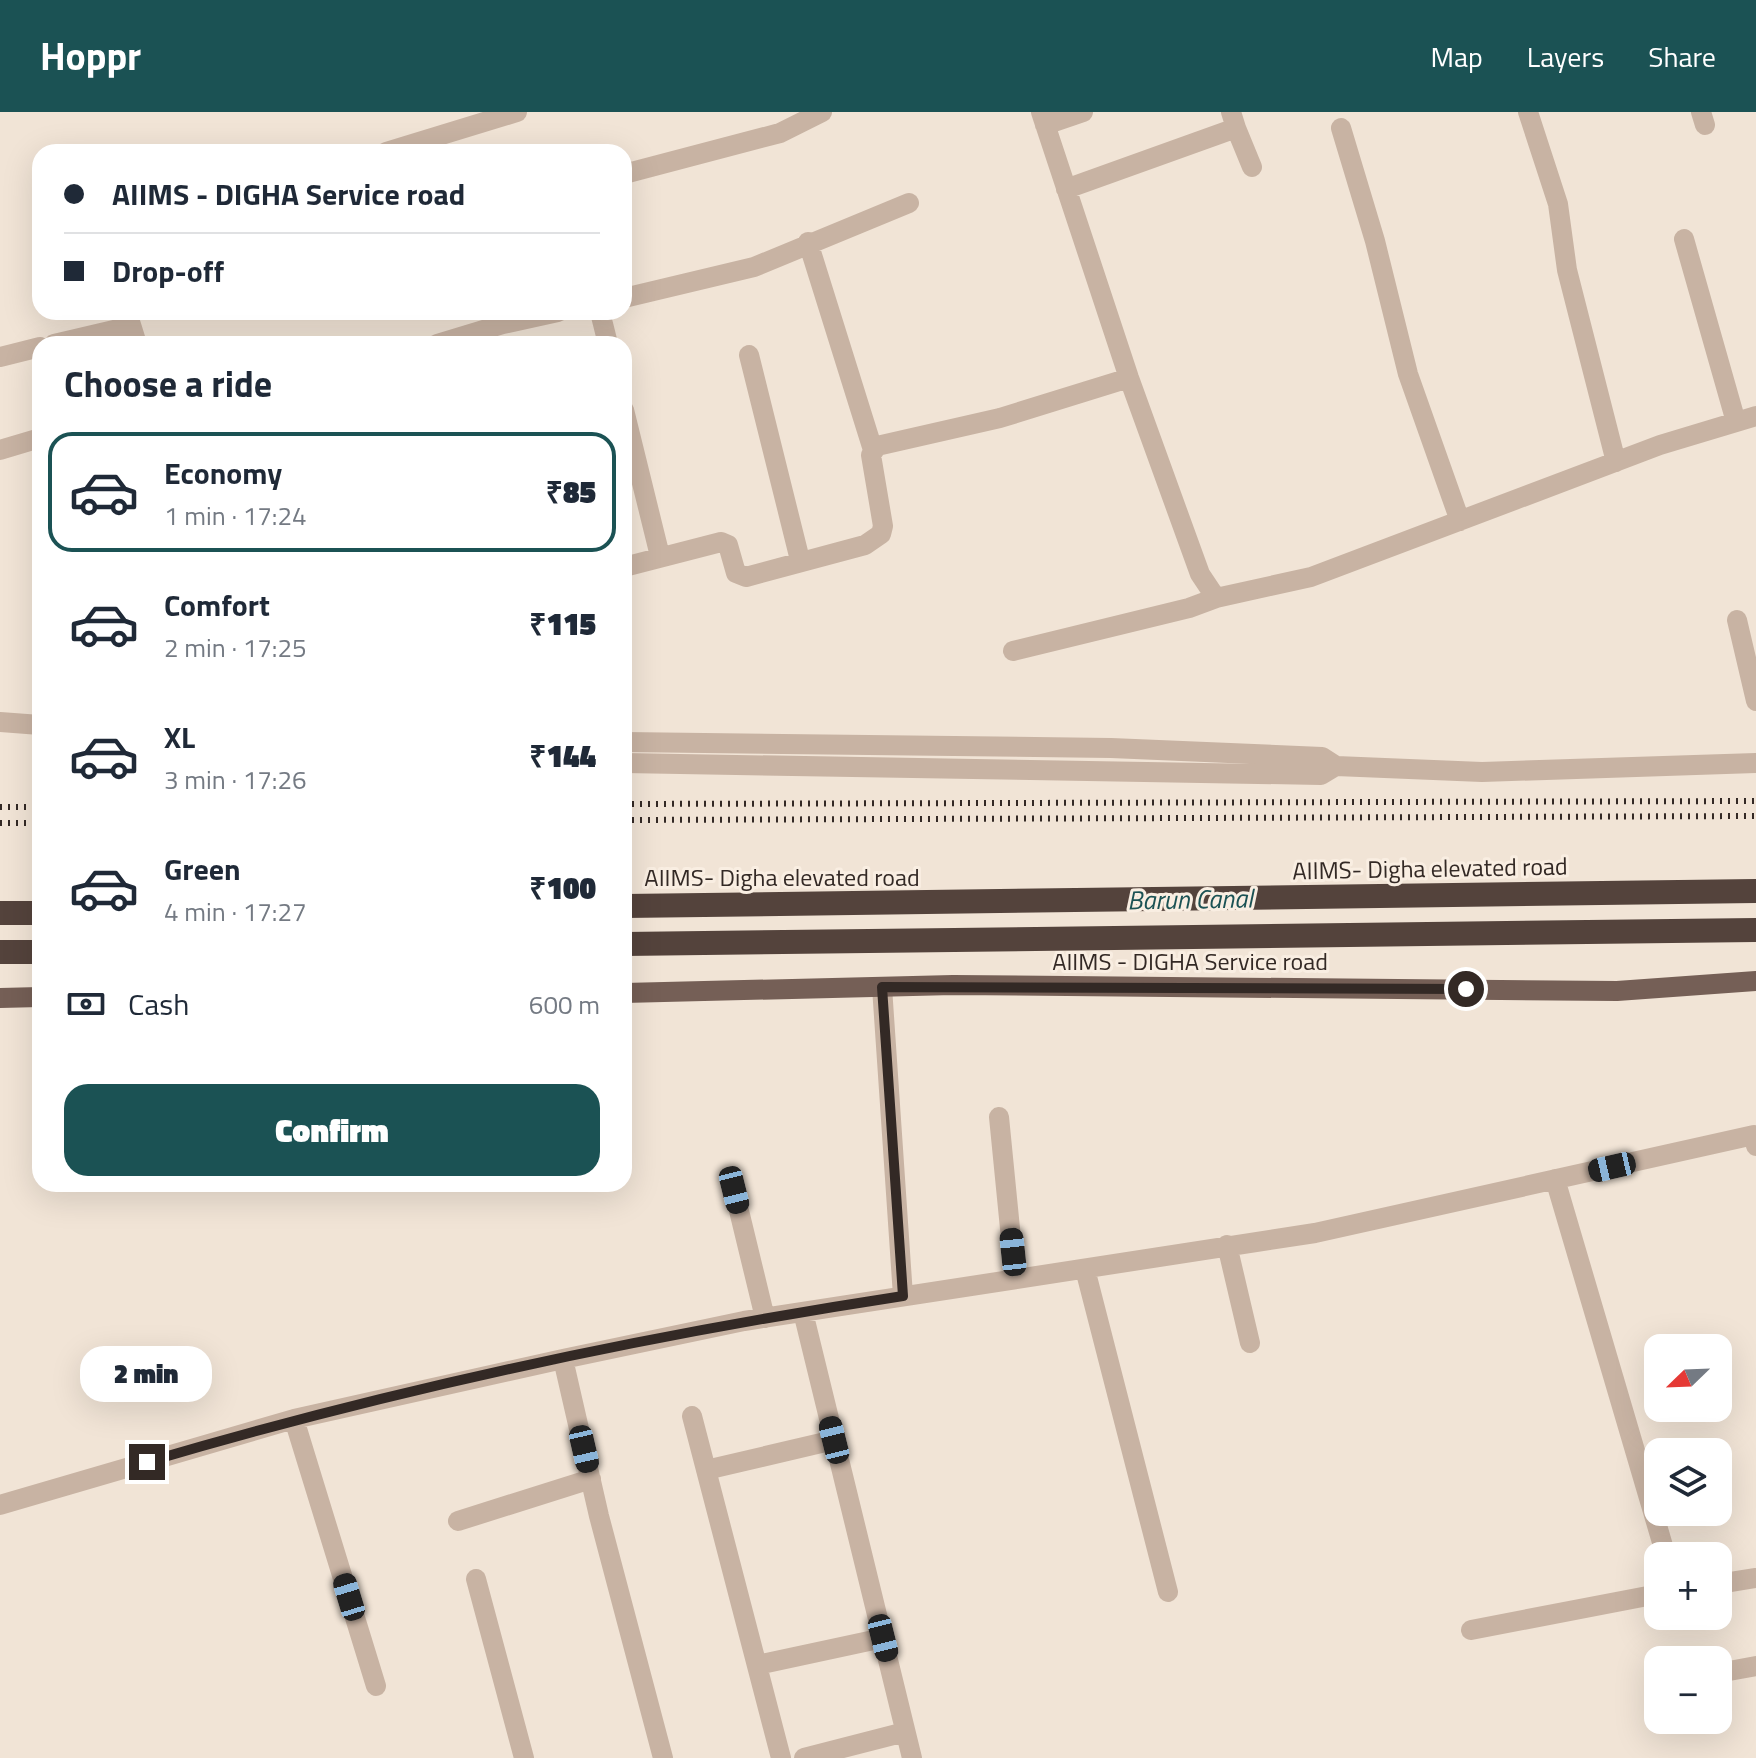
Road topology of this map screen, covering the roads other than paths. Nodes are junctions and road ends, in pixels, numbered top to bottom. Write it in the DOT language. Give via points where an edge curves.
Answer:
graph roads {
  1 [pos="517,112"];
  2 [pos="1083,112"];
  3 [pos="1528,112"];
  4 [pos="817,113"];
  5 [pos="1043,118"];
  6 [pos="1234,120"];
  7 [pos="1341,128"];
  8 [pos="412,144"];
  9 [pos="1252,167"];
  10 [pos="632,172"];
  11 [pos="1066,189"];
  12 [pos="909,203"];
  13 [pos="1684,239"];
  14 [pos="808,242"];
  15 [pos="632,296"];
  16 [pos="521,320"];
  17 [pos="134,322"];
  18 [pos="83,336"];
  19 [pos="463,336"];
  20 [pos="32,349"];
  21 [pos="749,355"];
  22 [pos="0,357"];
  23 [pos="1129,378"];
  24 [pos="1756,416"];
  25 [pos="1736,422"];
  26 [pos="32,440"];
  27 [pos="632,442"];
  28 [pos="0,450"];
  29 [pos="873,450"];
  30 [pos="1616,462"];
  31 [pos="1460,521"];
  32 [pos="660,556"];
  33 [pos="800,560"];
  34 [pos="632,565"];
  35 [pos="1216,598"];
  36 [pos="1737,620"];
  37 [pos="1013,651"];
  38 [pos="1756,701"];
  39 [pos="0,722"];
  40 [pos="32,724"];
  41 [pos="632,742"];
  42 [pos="632,763"];
  43 [pos="1336,766"];
  44 [pos="1755,766"];
  45 [pos="1756,891"];
  46 [pos="632,906"];
  47 [pos="0,913"];
  48 [pos="32,913"];
  49 [pos="1756,930"];
  50 [pos="632,944"];
  51 [pos="0,952"];
  52 [pos="32,952"];
  53 [pos="1756,981"];
  54 [pos="882,987"];
  55 [pos="632,993"];
  56 [pos="32,997"];
  57 [pos="0,998"];
  58 [pos="999,1117"];
  59 [pos="1755,1138"];
  60 [pos="1555,1179"];
  61 [pos="734,1190"];
  62 [pos="1227,1245"];
  63 [pos="1085,1269"];
  64 [pos="1015,1279"];
  65 [pos="903,1296"];
  66 [pos="803,1312"];
  67 [pos="765,1318"];
  68 [pos="1250,1343"];
  69 [pos="563,1359"];
  70 [pos="692,1416"];
  71 [pos="294,1419"];
  72 [pos="834,1440"];
  73 [pos="706,1470"];
  74 [pos="591,1479"];
  75 [pos="0,1505"];
  76 [pos="458,1521"];
  77 [pos="1662,1542"];
  78 [pos="1756,1578"];
  79 [pos="476,1579"];
  80 [pos="1732,1582"];
  81 [pos="1168,1592"];
  82 [pos="1644,1597"];
  83 [pos="1471,1630"];
  84 [pos="883,1638"];
  85 [pos="757,1665"];
  86 [pos="1756,1666"];
  87 [pos="1732,1670"];
  88 [pos="376,1686"];
  89 [pos="905,1732"];
  90 [pos="524,1758"];
  91 [pos="663,1758"];
  92 [pos="781,1758"];
  93 [pos="804,1758"];
  94 [pos="912,1758"];
  1 -- 8 [label="street"];
  2 -- 5 [label="street"];
  3 -- 30 [label="street" via="1558,204 1567,270"];
  4 -- 10 [label="street" via="780,133"];
  5 -- 11 [label="street"];
  6 -- 9 [label="street"];
  6 -- 11 [label="street"];
  7 -- 31 [label="street" via="1408,374"];
  11 -- 23 [label="street"];
  12 -- 14 [label="street"];
  13 -- 25 [label="street"];
  14 -- 15 [label="street" via="733,273"];
  14 -- 29 [label="street"];
  16 -- 19 [label="street"];
  17 -- 18 [label="street"];
  20 -- 22 [label="street"];
  21 -- 33 [label="street"];
  23 -- 29 [label="street"];
  23 -- 35 [label="street" via="1200,574"];
  24 -- 25 [label="street"];
  25 -- 30 [label="street"];
  26 -- 28 [label="street"];
  27 -- 32 [label="street"];
  29 -- 33 [label="street" via="881,534 865,545"];
  30 -- 31 [label="street"];
  31 -- 35 [label="street" via="1311,577"];
  32 -- 33 [label="street" via="725,543 741,577"];
  32 -- 34 [label="street"];
  35 -- 37 [label="street"];
  36 -- 38 [label="street"];
  39 -- 40 [label="street"];
  41 -- 43 [label="street" via="1111,748 1322,757"];
  42 -- 43 [label="street" via="1321,775"];
  43 -- 44 [label="street" via="1482,772"];
  45 -- 46 [label="highway, AIIMS- Digha elevated road"];
  47 -- 48 [label="highway"];
  49 -- 50 [label="highway"];
  51 -- 52 [label="highway"];
  53 -- 54 [label="main road, AIIMS - DIGHA Service road" via="1617,991"];
  54 -- 55 [label="main road, AIIMS - DIGHA Service road"];
  54 -- 65 [label="street"];
  56 -- 57 [label="main road"];
  58 -- 64 [label="street"];
  59 -- 60 [label="street"];
  60 -- 62 [label="street" via="1315,1233"];
  60 -- 77 [label="street"];
  61 -- 67 [label="street"];
  62 -- 63 [label="street"];
  62 -- 68 [label="street"];
  63 -- 64 [label="street"];
  63 -- 81 [label="street"];
  64 -- 65 [label="street"];
  65 -- 66 [label="street"];
  66 -- 67 [label="street"];
  66 -- 72 [label="street"];
  67 -- 69 [label="street"];
  69 -- 71 [label="street"];
  69 -- 74 [label="street"];
  70 -- 73 [label="street"];
  71 -- 75 [label="street"];
  71 -- 88 [label="street"];
  72 -- 73 [label="street"];
  72 -- 84 [label="street"];
  73 -- 85 [label="street"];
  74 -- 76 [label="street"];
  74 -- 91 [label="street"];
  78 -- 80 [label="street"];
  79 -- 90 [label="street"];
  82 -- 83 [label="street"];
  84 -- 85 [label="street"];
  84 -- 89 [label="street"];
  85 -- 92 [label="street"];
  86 -- 87 [label="street"];
  89 -- 93 [label="street"];
  89 -- 94 [label="street"];
}
